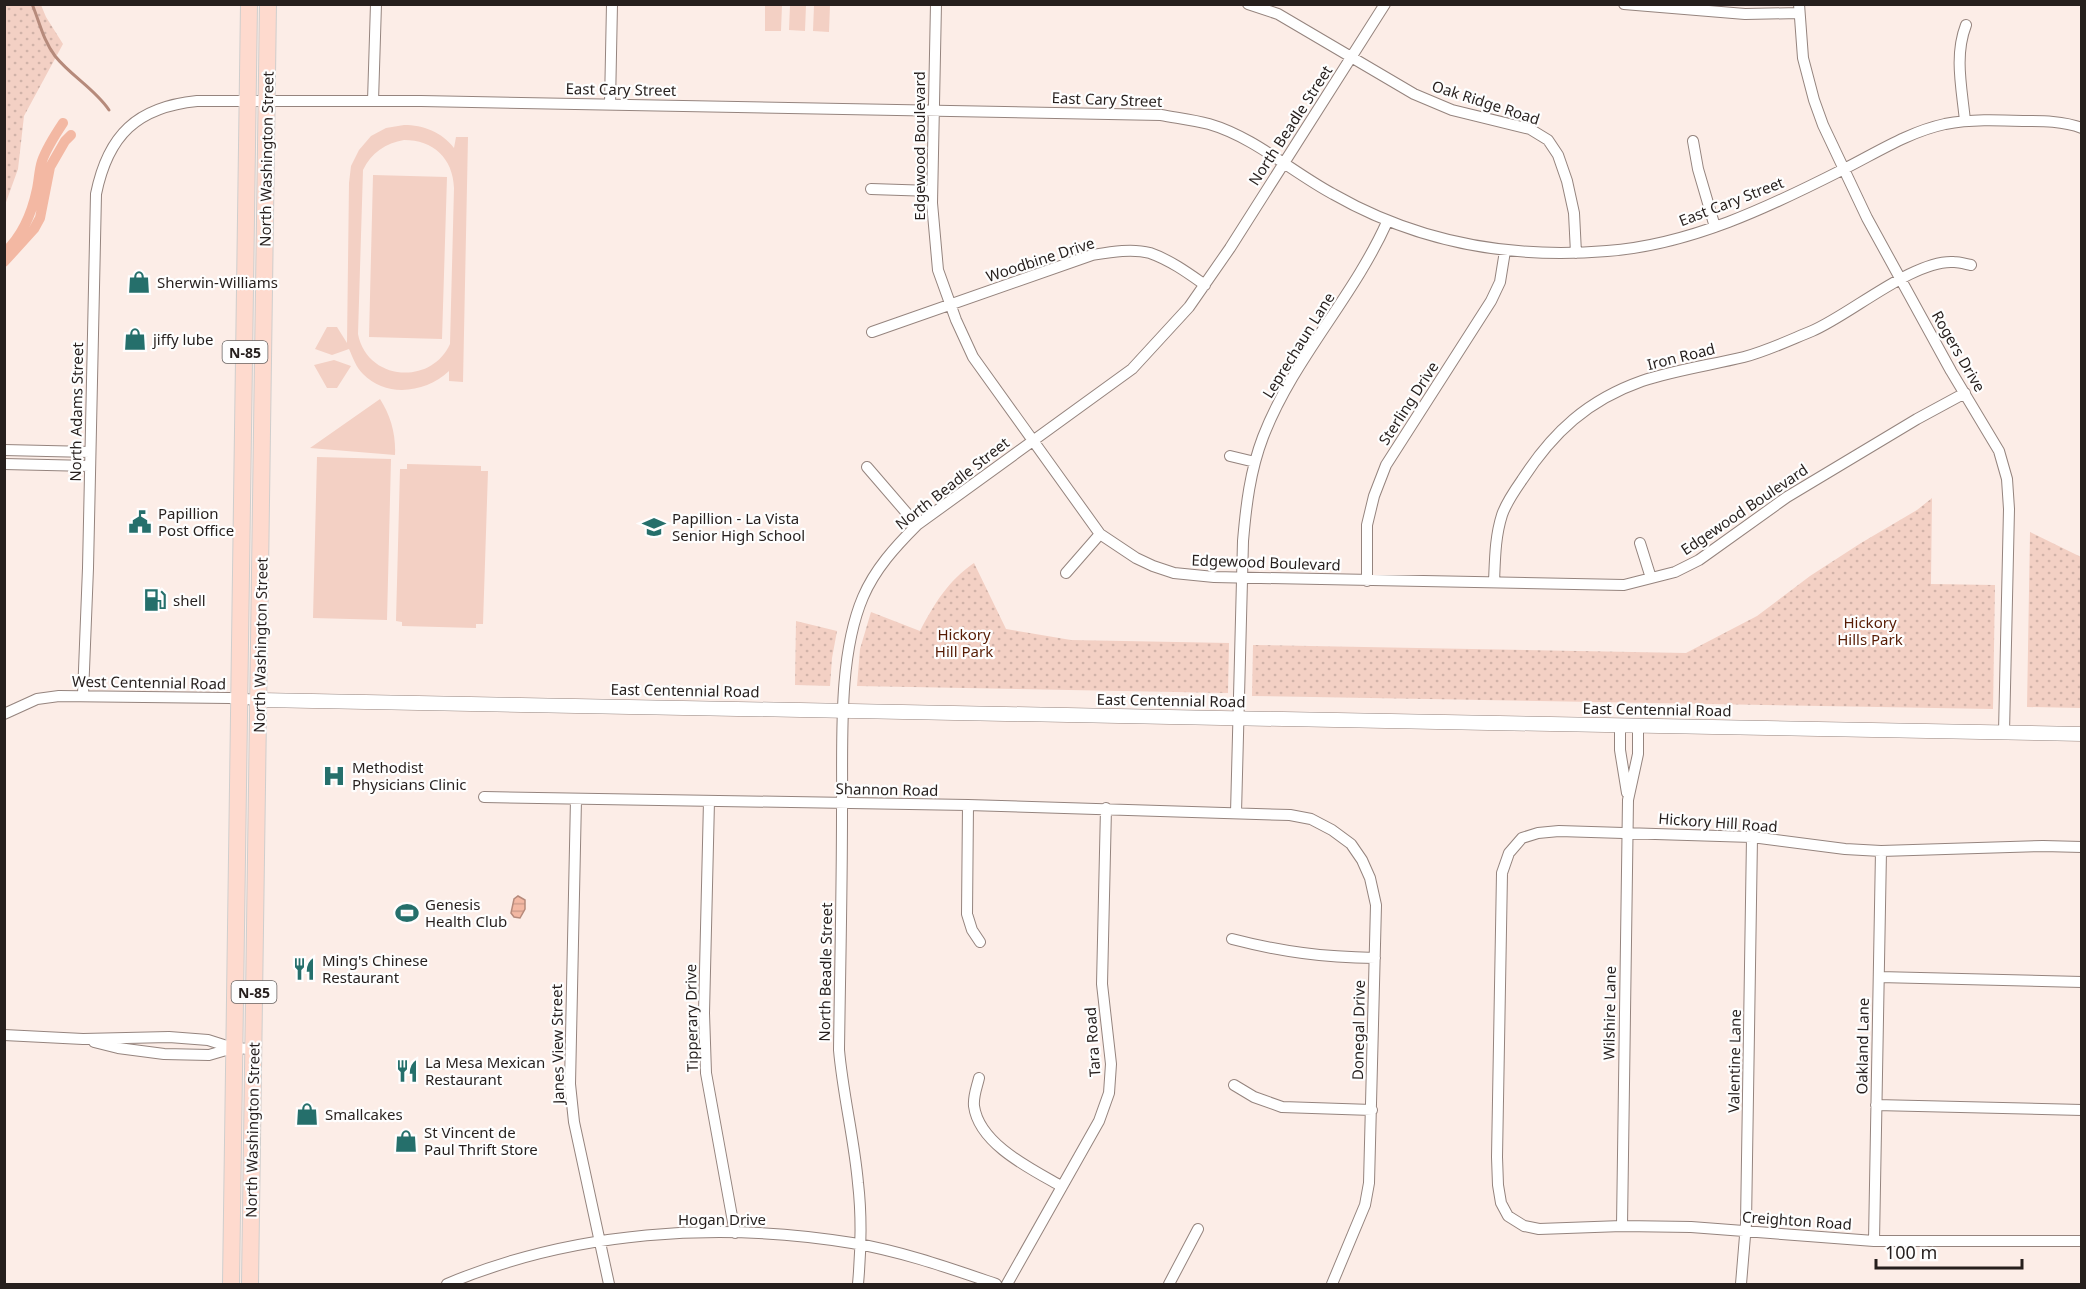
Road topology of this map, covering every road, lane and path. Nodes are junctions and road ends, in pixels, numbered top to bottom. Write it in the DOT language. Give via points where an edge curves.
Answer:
graph roads {
  1 [pos="249,4"];
  2 [pos="268,4"];
  3 [pos="376,4"];
  4 [pos="612,4"];
  5 [pos="936,4"];
  6 [pos="1248,4"];
  7 [pos="1385,4"];
  8 [pos="1624,4"];
  9 [pos="1799,9"];
  10 [pos="1966,26"];
  11 [pos="1351,58"];
  12 [pos="248,101"];
  13 [pos="374,101"];
  14 [pos="266,102"];
  15 [pos="610,104"];
  16 [pos="933,109"];
  17 [pos="1965,121"];
  18 [pos="2082,128"];
  19 [pos="121,135"];
  20 [pos="1694,141"];
  21 [pos="1283,163"];
  22 [pos="1845,168"];
  23 [pos="871,189"];
  24 [pos="932,191"];
  25 [pos="1388,222"];
  26 [pos="1715,227"];
  27 [pos="1505,251"];
  28 [pos="1576,253"];
  29 [pos="1971,265"];
  30 [pos="1901,279"];
  31 [pos="1205,285"];
  32 [pos="950,305"];
  33 [pos="872,332"];
  34 [pos="1965,393"];
  35 [pos="1034,439"];
  36 [pos="4,450"];
  37 [pos="90,452"];
  38 [pos="1230,456"];
  39 [pos="1255,462"];
  40 [pos="4,464"];
  41 [pos="90,466"];
  42 [pos="867,467"];
  43 [pos="917,525"];
  44 [pos="1100,534"];
  45 [pos="1640,543"];
  46 [pos="1066,573"];
  47 [pos="1242,578"];
  48 [pos="1652,578"];
  49 [pos="1367,580"];
  50 [pos="1494,582"];
  51 [pos="84,695"];
  52 [pos="239,699"];
  53 [pos="260,700"];
  54 [pos="844,711"];
  55 [pos="4,714"];
  56 [pos="1239,717"];
  57 [pos="1620,725"];
  58 [pos="1638,726"];
  59 [pos="2004,732"];
  60 [pos="2082,734"];
  61 [pos="484,797"];
  62 [pos="576,799"];
  63 [pos="1628,800"];
  64 [pos="709,801"];
  65 [pos="842,803"];
  66 [pos="968,805"];
  67 [pos="1106,808"];
  68 [pos="1236,813"];
  69 [pos="1290,815"];
  70 [pos="1627,832"];
  71 [pos="1752,837"];
  72 [pos="2082,847"];
  73 [pos="1881,851"];
  74 [pos="1232,939"];
  75 [pos="980,942"];
  76 [pos="1375,958"];
  77 [pos="1879,977"];
  78 [pos="2082,982"];
  79 [pos="4,1035"];
  80 [pos="82,1039"];
  81 [pos="233,1048"];
  82 [pos="252,1049"];
  83 [pos="979,1078"];
  84 [pos="1234,1085"];
  85 [pos="1876,1105"];
  86 [pos="1372,1110"];
  87 [pos="2082,1110"];
  88 [pos="1061,1186"];
  89 [pos="1513,1219"];
  90 [pos="1622,1226"];
  91 [pos="1198,1229"];
  92 [pos="1746,1230"];
  93 [pos="735,1233"];
  94 [pos="1874,1241"];
  95 [pos="2082,1241"];
  96 [pos="600,1242"];
  97 [pos="861,1245"];
  98 [pos="455,1283"];
  99 [pos="231,1284"];
  100 [pos="250,1284"];
  101 [pos="609,1284"];
  102 [pos="858,1284"];
  103 [pos="996,1284"];
  104 [pos="1007,1284"];
  105 [pos="1169,1284"];
  106 [pos="1332,1284"];
  107 [pos="1741,1284"];
  1 -- 12 [label="main road, North Washington Street / N-85"];
  2 -- 14 [label="main road, North Washington Street / N-85"];
  3 -- 13 [label="street"];
  4 -- 15 [label="street"];
  5 -- 16 [label="street, Edgewood Boulevard"];
  6 -- 11 [label="street, Oak Ridge Road" via="1278,14"];
  7 -- 11 [label="street, North Beadle Street"];
  8 -- 9 [label="street" via="1745,14"];
  9 -- 22 [label="street, Rogers Drive" via="1803,58 1814,100"];
  10 -- 17 [label="street" via="1959,57"];
  11 -- 21 [label="street, North Beadle Street"];
  11 -- 28 [label="street, Oak Ridge Road" via="1423,98 1452,110 1530,129 1548,140 1567,181"];
  12 -- 14 [label="street, East Cary Street"];
  12 -- 19 [label="street, East Cary Street" via="175,104 143,116"];
  12 -- 52 [label="main road, North Washington Street / N-85"];
  13 -- 14 [label="street, East Cary Street"];
  13 -- 15 [label="street, East Cary Street"];
  14 -- 53 [label="main road, North Washington Street / N-85"];
  15 -- 16 [label="street, East Cary Street"];
  16 -- 21 [label="street, East Cary Street" via="1161,115 1211,125"];
  16 -- 24 [label="street, Edgewood Boulevard"];
  17 -- 18 [label="street, East Cary Street" via="2044,121"];
  17 -- 22 [label="street, East Cary Street" via="1919,132"];
  19 -- 37 [label="street, North Adams Street" via="105,160 96,194"];
  20 -- 26 [label="street"];
  21 -- 25 [label="street, East Cary Street"];
  21 -- 31 [label="street, North Beadle Street"];
  22 -- 26 [label="street, East Cary Street"];
  22 -- 30 [label="street, Rogers Drive"];
  23 -- 24 [label="street"];
  24 -- 32 [label="street, Edgewood Boulevard" via="938,270"];
  25 -- 27 [label="street, East Cary Street" via="1428,236"];
  25 -- 39 [label="street, Leprechaun Lane" via="1363,269 1275,408"];
  26 -- 28 [label="street, East Cary Street" via="1664,242"];
  27 -- 28 [label="street, East Cary Street"];
  27 -- 49 [label="street, Sterling Drive" via="1500,282 1491,301 1386,465 1367,525"];
  29 -- 30 [label="street, Iron Road" via="1940,263"];
  30 -- 34 [label="street, Rogers Drive"];
  30 -- 50 [label="street, Iron Road" via="1815,330 1747,356 1644,380 1587,408 1556,434 1503,513 1496,536"];
  31 -- 32 [label="street, Woodbine Drive" via="1148,253 1117,252 1092,255"];
  31 -- 35 [label="street, North Beadle Street" via="1132,369"];
  32 -- 33 [label="street, Woodbine Drive"];
  32 -- 35 [label="street, Edgewood Boulevard" via="973,357"];
  34 -- 48 [label="street, Edgewood Boulevard" via="1787,497 1699,560"];
  34 -- 59 [label="street, Rogers Drive" via="1999,451 2007,479"];
  35 -- 43 [label="street, North Beadle Street"];
  35 -- 44 [label="street, Edgewood Boulevard"];
  36 -- 37 [label="street"];
  37 -- 41 [label="street, North Adams Street"];
  38 -- 39 [label="street"];
  39 -- 47 [label="street, Leprechaun Lane" via="1247,500"];
  40 -- 41 [label="street"];
  41 -- 51 [label="street, North Adams Street"];
  42 -- 43 [label="street"];
  43 -- 54 [label="street, North Beadle Street" via="882,564 862,599 851,634"];
  44 -- 46 [label="street"];
  44 -- 47 [label="street, Edgewood Boulevard" via="1136,558 1174,573"];
  45 -- 48 [label="street"];
  47 -- 49 [label="street, Edgewood Boulevard"];
  47 -- 56 [label="street, Leprechaun Lane"];
  48 -- 50 [label="street, Edgewood Boulevard" via="1624,585"];
  49 -- 50 [label="street, Edgewood Boulevard"];
  51 -- 52 [label="street, West Centennial Road"];
  51 -- 55 [label="street, West Centennial Road" via="37,699"];
  52 -- 53 [label="street, West Centennial Road"];
  52 -- 81 [label="main road, North Washington Street / N-85"];
  53 -- 54 [label="street, East Centennial Road"];
  53 -- 82 [label="main road, North Washington Street / N-85"];
  54 -- 56 [label="street, East Centennial Road"];
  54 -- 65 [label="street, North Beadle Street"];
  56 -- 57 [label="street, East Centennial Road"];
  56 -- 68 [label="street, Leprechaun Lane"];
  57 -- 58 [label="street, East Centennial Road"];
  57 -- 63 [label="street, Wilshire Lane"];
  58 -- 59 [label="street, East Centennial Road"];
  58 -- 63 [label="street, Wilshire Lane" via="1638,754"];
  59 -- 60 [label="street, East Centennial Road"];
  61 -- 62 [label="street, Shannon Road"];
  62 -- 64 [label="street, Shannon Road"];
  62 -- 96 [label="street, Janes View Street" via="570,1084 574,1122"];
  63 -- 70 [label="street, Wilshire Lane"];
  64 -- 65 [label="street, Shannon Road"];
  64 -- 93 [label="street, Tipperary Drive" via="706,1073"];
  65 -- 66 [label="street, Shannon Road"];
  65 -- 97 [label="street, North Beadle Street" via="839,1050 858,1182"];
  66 -- 67 [label="street, Shannon Road"];
  66 -- 75 [label="street" via="967,914"];
  67 -- 68 [label="street, Shannon Road"];
  67 -- 88 [label="street, Tara Road" via="1102,984 1111,1064 1109,1093 1099,1121"];
  68 -- 69 [label="street, Shannon Road"];
  69 -- 76 [label="street, Donegal Drive" via="1311,819 1332,830 1351,844 1362,860 1376,905"];
  70 -- 71 [label="street, Hickory Hill Road"];
  70 -- 89 [label="street, Hickory Hill Road" via="1538,832 1522,838 1509,853 1502,873 1498,1185 1501,1203"];
  70 -- 90 [label="street, Wilshire Lane"];
  71 -- 73 [label="street, Hickory Hill Road"];
  71 -- 92 [label="street, Valentine Lane"];
  72 -- 73 [label="street, Hickory Hill Road"];
  73 -- 77 [label="street, Oakland Lane"];
  74 -- 76 [label="street" via="1328,958"];
  76 -- 86 [label="street, Donegal Drive"];
  77 -- 78 [label="street"];
  77 -- 85 [label="street, Oakland Lane"];
  79 -- 80 [label="street"];
  80 -- 81 [label="street" via="179,1038 208,1040"];
  80 -- 81 [label="street" via="164,1054 209,1055"];
  81 -- 82 [label="street"];
  81 -- 99 [label="main road, North Washington Street / N-85"];
  82 -- 100 [label="main road, North Washington Street / N-85"];
  83 -- 88 [label="street" via="974,1106 990,1137 1015,1159"];
  84 -- 86 [label="street" via="1282,1107"];
  85 -- 87 [label="street"];
  85 -- 94 [label="street, Oakland Lane"];
  86 -- 106 [label="street, Donegal Drive" via="1370,1183 1365,1205"];
  88 -- 104 [label="street, Tara Road"];
  89 -- 90 [label="street, Creighton Road" via="1539,1229"];
  90 -- 92 [label="street, Creighton Road"];
  91 -- 105 [label="street"];
  92 -- 94 [label="street, Creighton Road"];
  92 -- 107 [label="street, Valentine Lane"];
  93 -- 96 [label="street, Hogan Drive" via="662,1234"];
  93 -- 97 [label="street, Hogan Drive" via="778,1234"];
  94 -- 95 [label="street, Creighton Road"];
  96 -- 98 [label="street, Hogan Drive" via="508,1263"];
  96 -- 101 [label="street, Janes View Street"];
  97 -- 102 [label="street, North Beadle Street"];
  97 -- 103 [label="street, Hogan Drive" via="932,1262"];
}
